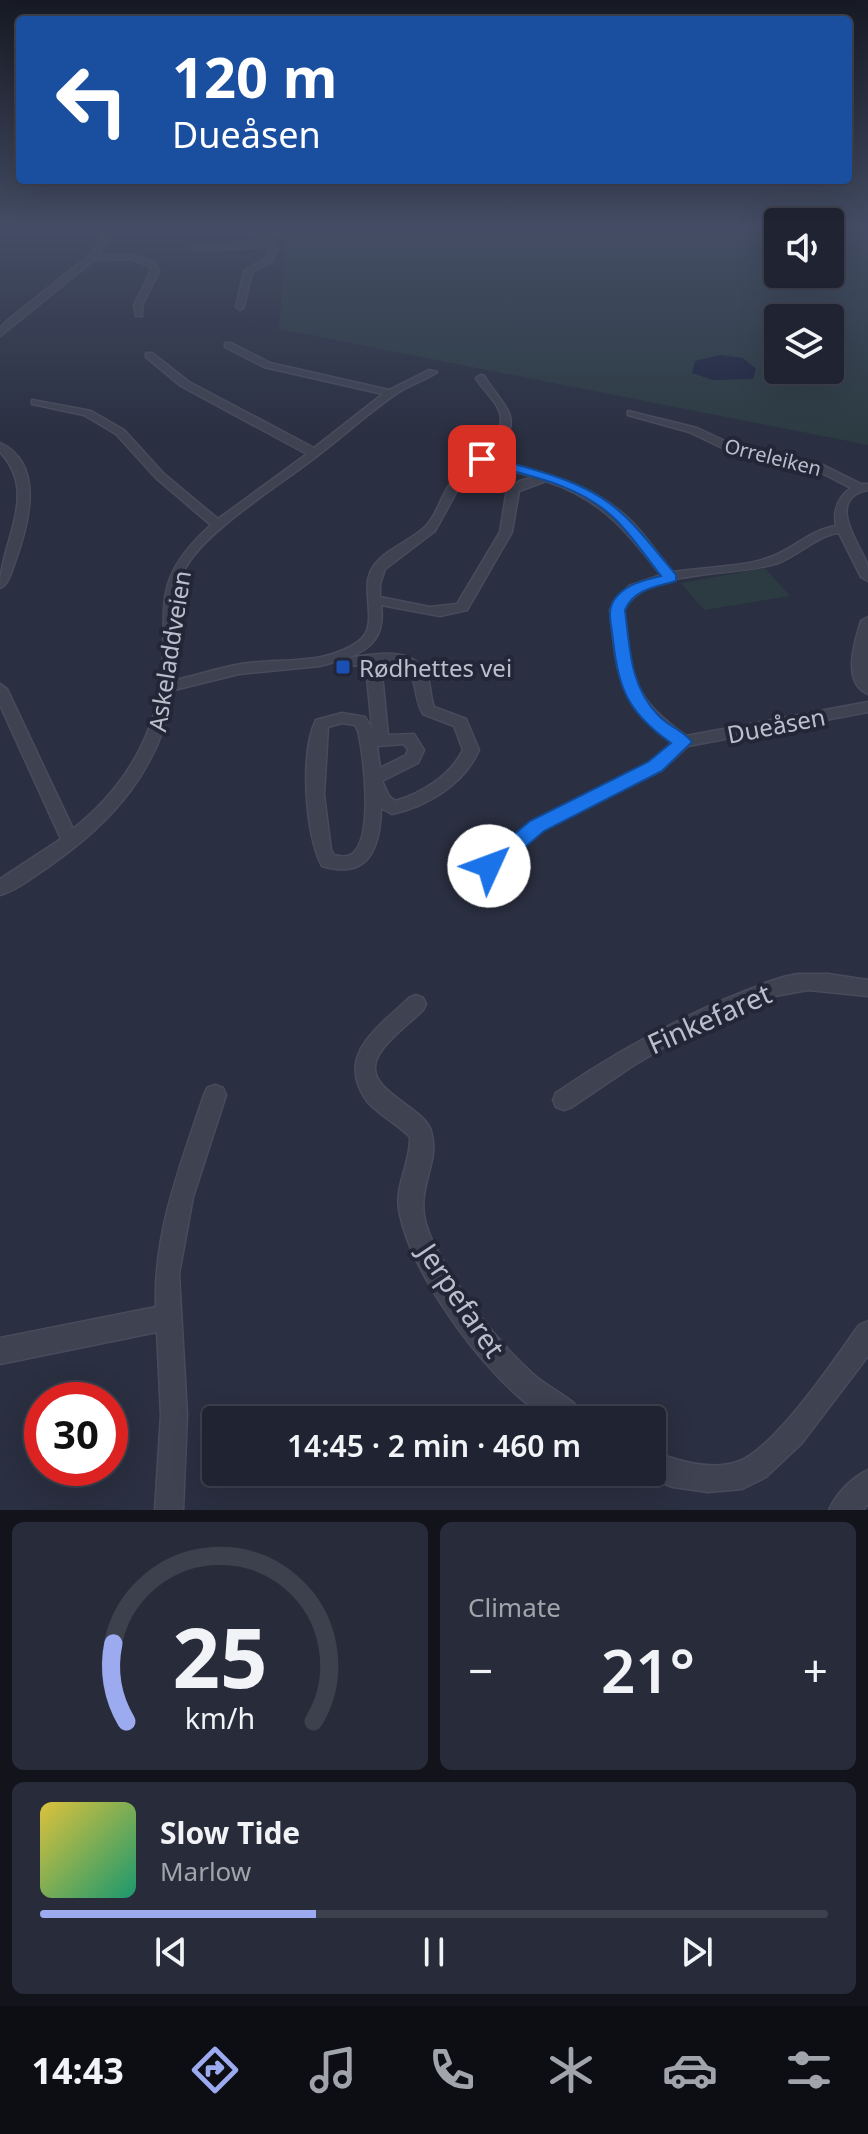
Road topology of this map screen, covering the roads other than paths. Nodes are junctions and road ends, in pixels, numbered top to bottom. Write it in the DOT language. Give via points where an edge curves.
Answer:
graph roads {
  1 [pos="39,298"];
  2 [pos="141,298"];
  3 [pos="242,298"];
  4 [pos="240,307"];
  5 [pos="139,314"];
  6 [pos="0,333"];
  7 [pos="228,345"];
  8 [pos="149,355"];
  9 [pos="432,372"];
  10 [pos="481,378"];
  11 [pos="391,393"];
  12 [pos="36,402"];
  13 [pos="632,413"];
  14 [pos="0,446"];
  15 [pos="314,453"];
  16 [pos="482,459"];
  17 [pos="543,478"];
  18 [pos="864,487"];
  19 [pos="219,526"];
  20 [pos="844,529"];
  21 [pos="868,577"];
  22 [pos="671,578"];
  23 [pos="0,584"];
  24 [pos="375,601"];
  25 [pos="868,621"];
  26 [pos="373,661"];
  27 [pos="350,662"];
  28 [pos="168,687"];
  29 [pos="0,689"];
  30 [pos="868,689"];
  31 [pos="868,707"];
  32 [pos="375,741"];
  33 [pos="683,742"];
  34 [pos="372,779"];
  35 [pos="71,843"];
  36 [pos="489,866"];
  37 [pos="0,888"];
  38 [pos="868,988"];
  39 [pos="416,1004"];
  40 [pos="215,1095"];
  41 [pos="564,1100"];
  42 [pos="169,1317"];
  43 [pos="868,1334"];
  44 [pos="0,1351"];
  45 [pos="554,1406"];
  46 [pos="666,1471"];
  47 [pos="868,1484"];
  48 [pos="169,1510"];
  49 [pos="843,1510"];
  1 -- 6 [label="street"];
  2 -- 5 [label="street"];
  3 -- 4 [label="street"];
  7 -- 11 [label="street" via="267,365"];
  8 -- 15 [label="street" via="185,384"];
  9 -- 11 [label="street, Askeladdveien"];
  10 -- 16 [label="street" via="507,418"];
  11 -- 15 [label="street, Askeladdveien"];
  12 -- 19 [label="street" via="87,413 120,432 160,476"];
  13 -- 18 [label="street, Orreleiken" via="693,430 741,453 815,465"];
  14 -- 23 [label="street" via="25,491 24,522"];
  15 -- 19 [label="street, Askeladdveien"];
  16 -- 17 [label="street"];
  16 -- 24 [label="street" via="457,481 429,531 387,559 376,573"];
  17 -- 22 [label="street" via="593,495 622,518"];
  17 -- 24 [label="street" via="513,489 506,532 462,607 440,612"];
  18 -- 20 [label="street" via="847,494 838,509"];
  19 -- 28 [label="street, Askeladdveien" via="179,569"];
  20 -- 21 [label="street"];
  20 -- 22 [label="street" via="811,536 762,564"];
  22 -- 33 [label="street" via="636,587 617,610 626,679 636,701 654,723"];
  24 -- 28 [label="street" via="373,634 344,655 238,669"];
  25 -- 30 [label="street" via="857,656"];
  26 -- 27 [label="street"];
  26 -- 32 [label="street"];
  26 -- 34 [label="street" via="399,658 414,666 428,710 461,723 471,750 464,767 411,804 386,804"];
  28 -- 35 [label="street, Askeladdveien" via="159,730 144,761 120,795"];
  29 -- 35 [label="street"];
  31 -- 33 [label="street, Dueåsen"];
  32 -- 34 [label="street"];
  32 -- 34 [label="street" via="408,738 416,750 412,759"];
  32 -- 34 [label="street" via="360,721 342,718 321,724 319,841 328,861 348,862 366,851 372,839"];
  33 -- 36 [label="street" via="655,767 537,826"];
  35 -- 37 [label="street, Askeladdveien"];
  38 -- 41 [label="street, Finkefaret" via="810,982 766,992 677,1027"];
  39 -- 45 [label="street, Jerpefaret" via="369,1050 365,1070 375,1095 421,1133 421,1165 409,1206 419,1240 491,1350 524,1385"];
  40 -- 42 [label="street" via="181,1197 167,1274"];
  42 -- 44 [label="street"];
  42 -- 48 [label="street" via="174,1415"];
  43 -- 46 [label="street" via="795,1429 745,1474 717,1480"];
  47 -- 49 [label="street"];
}
